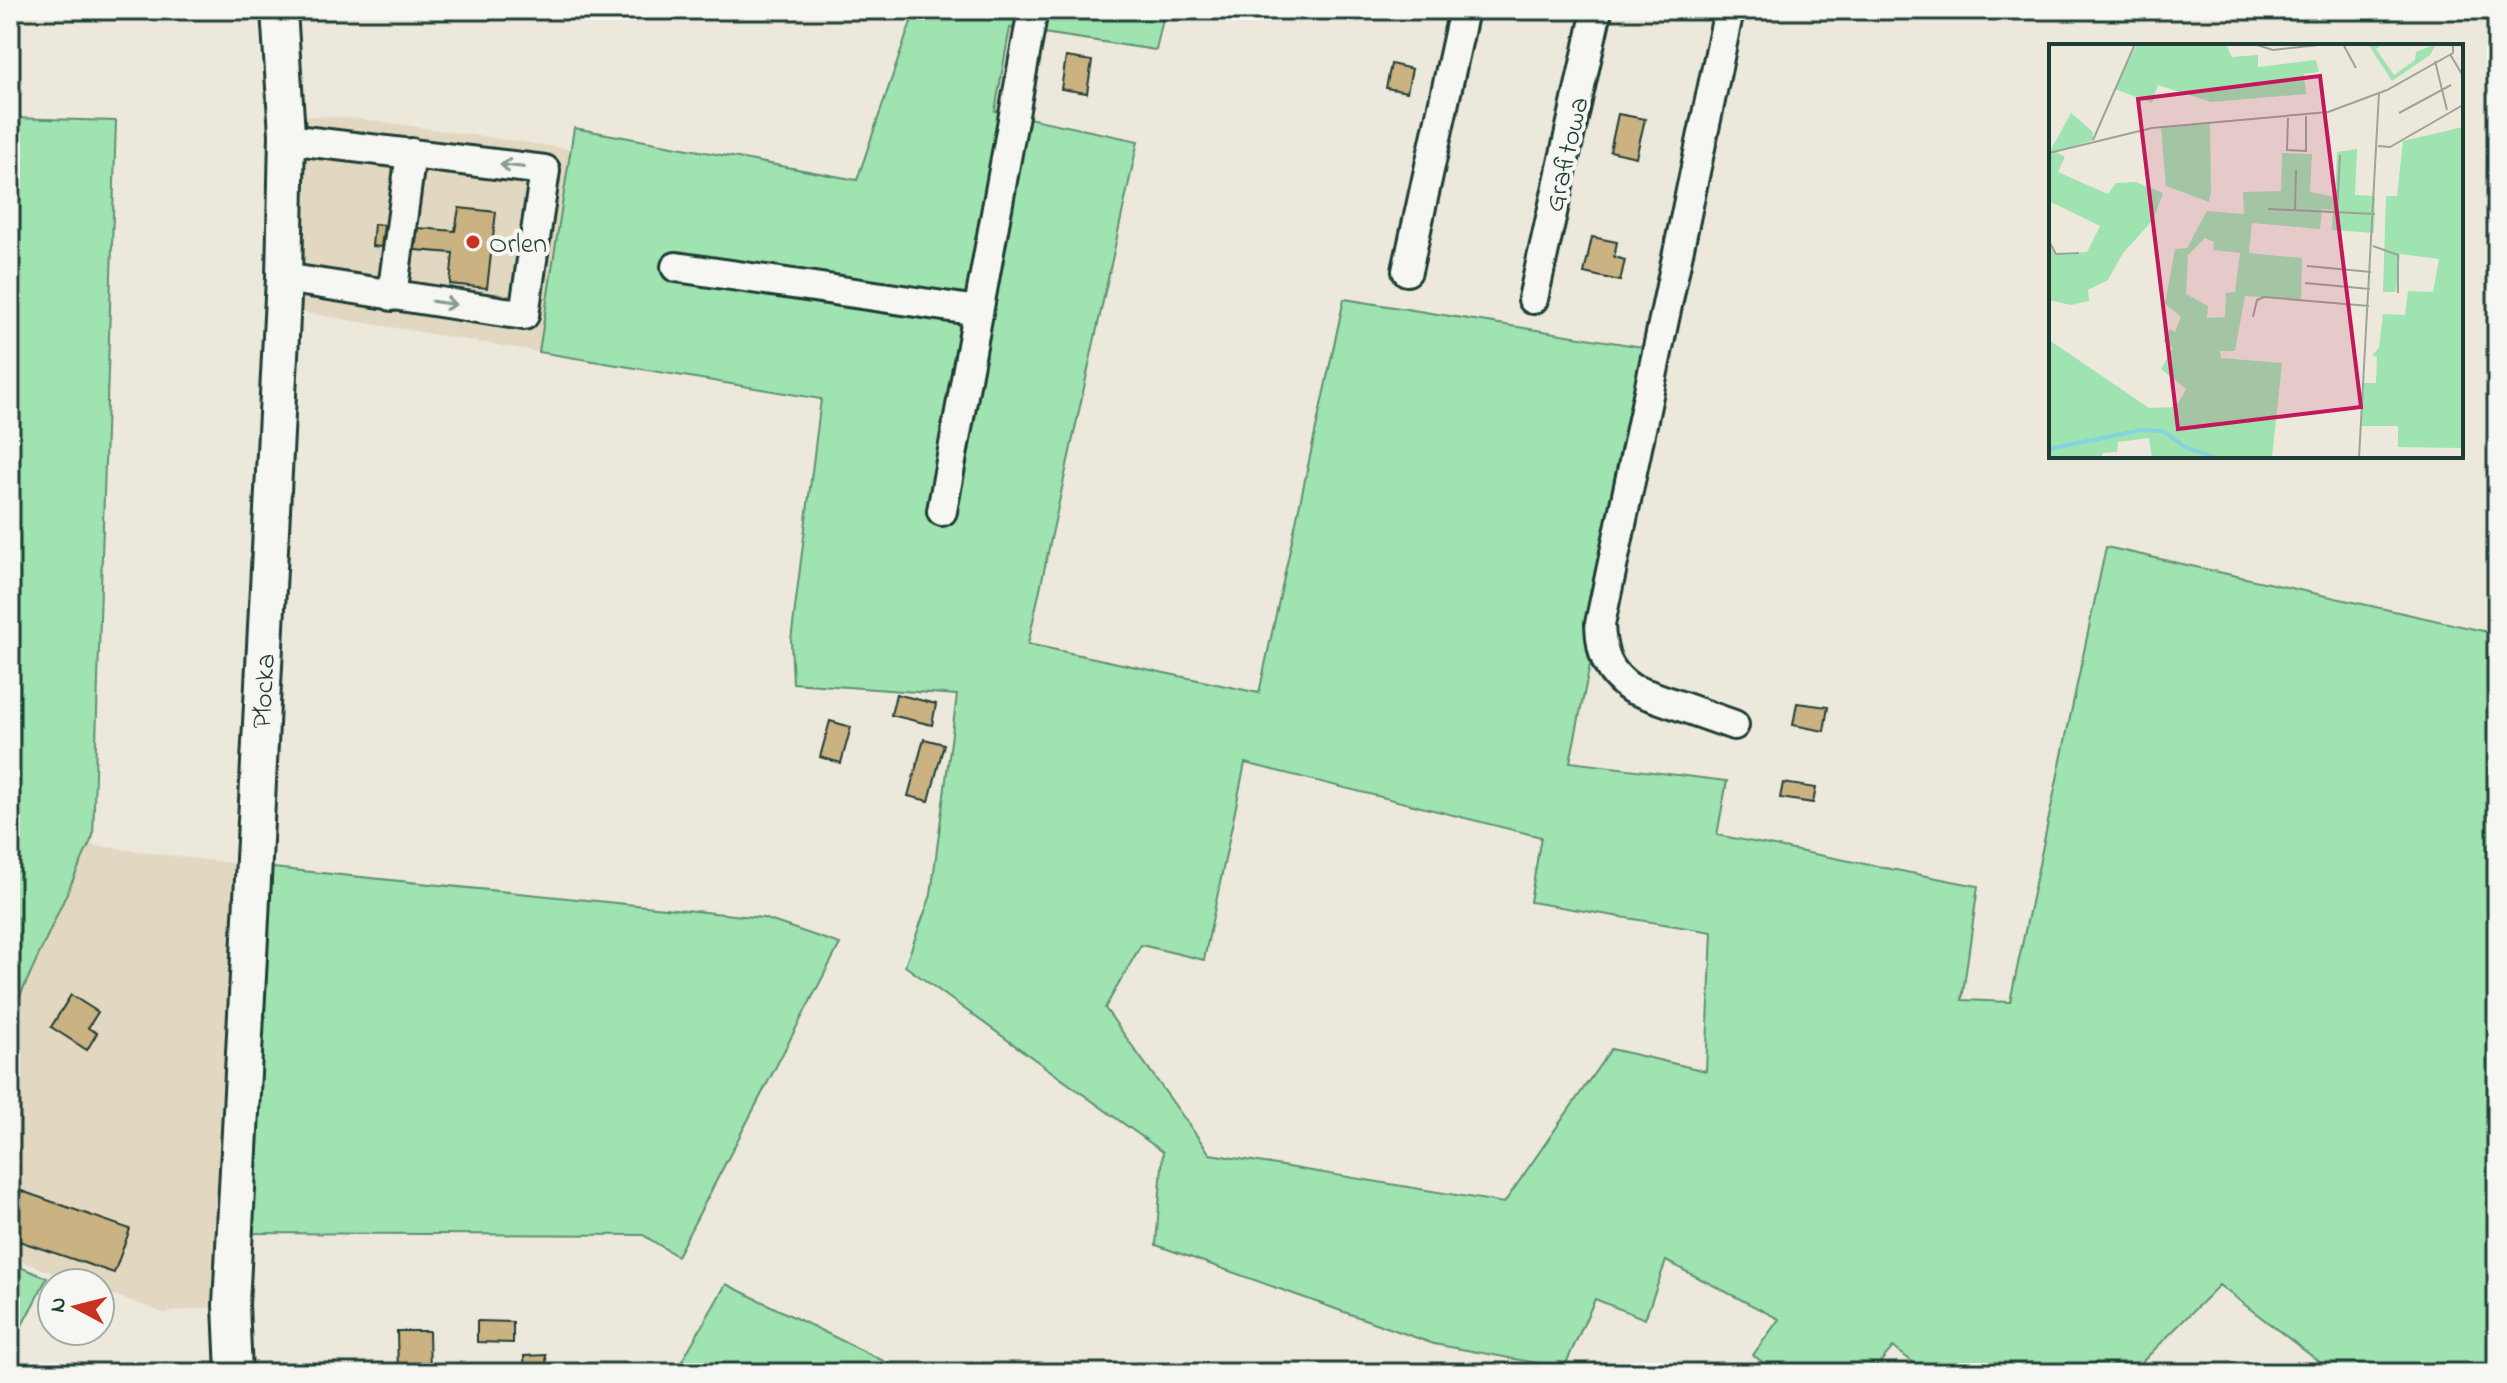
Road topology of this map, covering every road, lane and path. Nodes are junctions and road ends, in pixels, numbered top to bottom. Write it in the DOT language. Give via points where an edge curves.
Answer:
graph roads {
  1 [pos="279,10"];
  2 [pos="1033,10"];
  3 [pos="1464,10"];
  4 [pos="1597,10"];
  5 [pos="1729,10"];
  6 [pos="287,139"];
  7 [pos="411,153"];
  8 [pos="676,267"];
  9 [pos="1407,271"];
  10 [pos="284,278"];
  11 [pos="392,296"];
  12 [pos="1533,299"];
  13 [pos="978,311"];
  14 [pos="942,511"];
  15 [pos="1734,725"];
  16 [pos="234,1373"];
  1 -- 6 [label="main road, Płocka"];
  2 -- 13 [label="street"];
  3 -- 9 [label="street"];
  4 -- 12 [label="street, Grafitowa"];
  5 -- 15 [label="street" via="1600,624 1601,647 1616,679"];
  6 -- 7 [label="street"];
  6 -- 10 [label="main road, Płocka"];
  7 -- 11 [label="street"];
  11 -- 7 [label="street, one-way" via="524,315 545,170"];
  8 -- 13 [label="street"];
  10 -- 11 [label="street"];
  10 -- 16 [label="main road, Płocka" via="232,1276"];
  13 -- 14 [label="street"];
}
